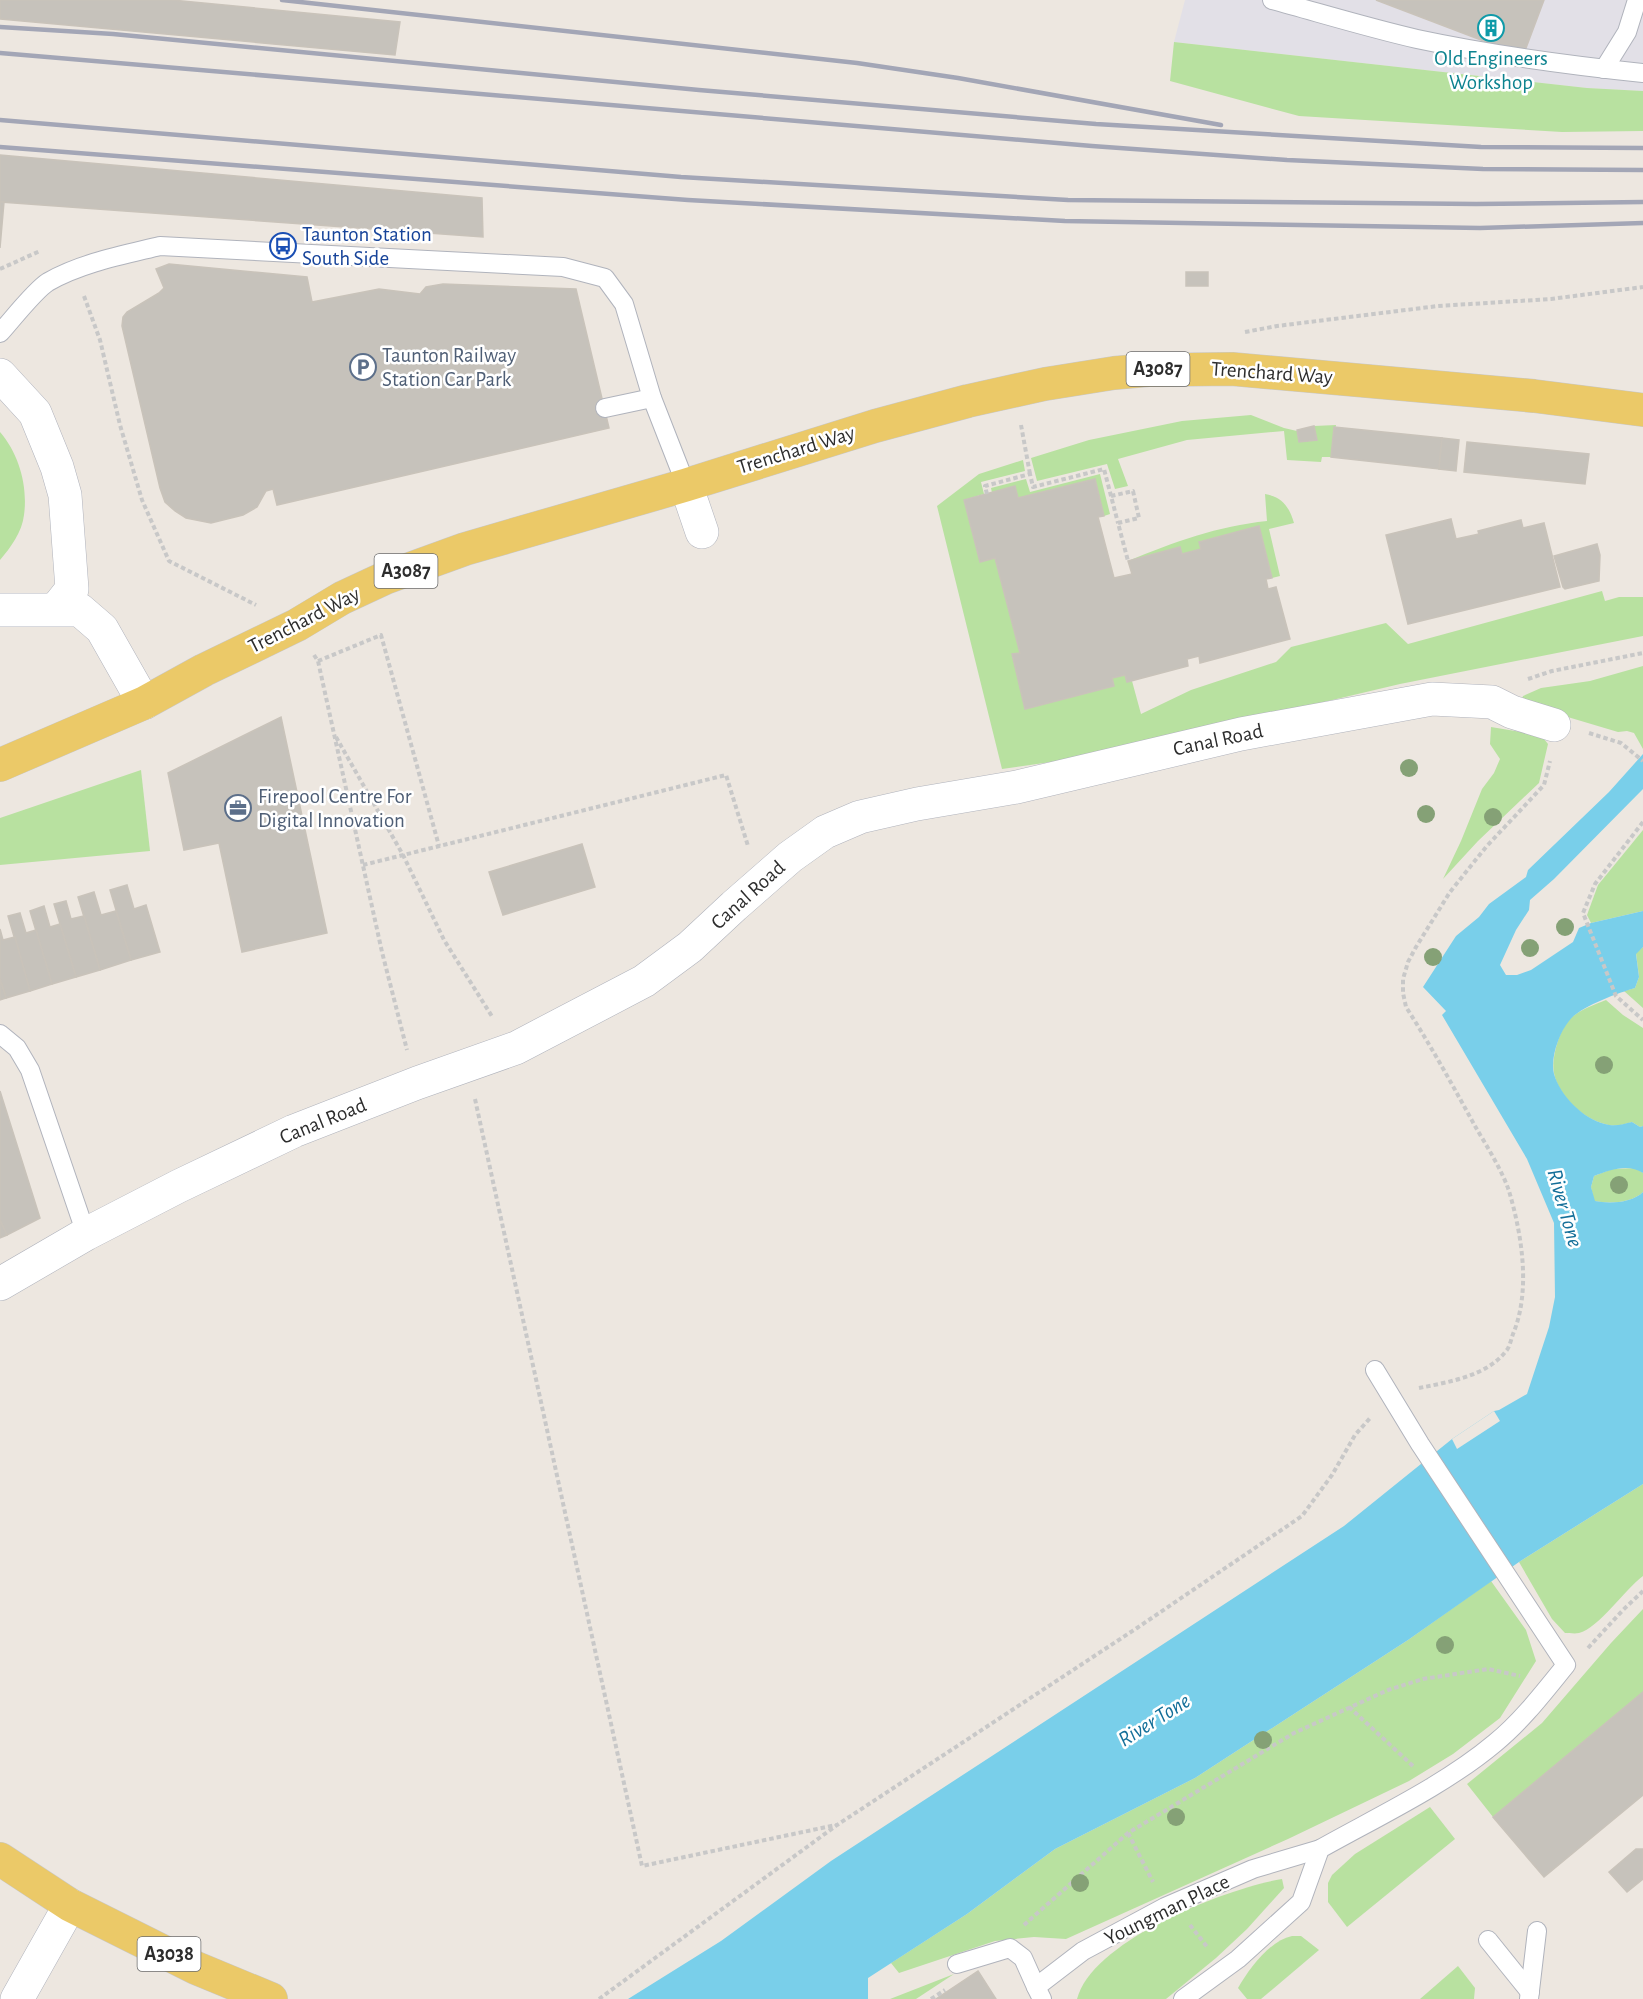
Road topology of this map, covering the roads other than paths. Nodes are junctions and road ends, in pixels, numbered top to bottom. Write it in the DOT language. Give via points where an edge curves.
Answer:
graph roads {
  1 [pos="1272,0"];
  2 [pos="1637,0"];
  3 [pos="1604,69"];
  4 [pos="1643,73"];
  5 [pos="0,333"];
  6 [pos="0,375"];
  7 [pos="652,398"];
  8 [pos="605,408"];
  9 [pos="1643,410"];
  10 [pos="686,485"];
  11 [pos="702,532"];
  12 [pos="57,608"];
  13 [pos="0,610"];
  14 [pos="144,703"];
  15 [pos="1554,725"];
  16 [pos="0,765"];
  17 [pos="0,1034"];
  18 [pos="86,1234"];
  19 [pos="0,1284"];
  20 [pos="1375,1370"];
  21 [pos="1320,1849"];
  22 [pos="0,1859"];
  23 [pos="70,1905"];
  24 [pos="1537,1931"];
  25 [pos="1488,1940"];
  26 [pos="957,1964"];
  27 [pos="1039,1993"];
  28 [pos="1529,1996"];
  29 [pos="17,1999"];
  30 [pos="271,1999"];
  31 [pos="1183,1999"];
  1 -- 3 [label="lane" via="1415,38"];
  2 -- 3 [label="lane" via="1628,32"];
  3 -- 4 [label="lane"];
  5 -- 7 [label="lane" via="47,283 75,270 160,246 563,267 605,278 624,304"];
  6 -- 12 [label="street" via="35,413 65,495 72,589"];
  7 -- 8 [label="lane"];
  7 -- 10 [label="lane"];
  9 -- 10 [label="main road, Trenchard Way / A3087" via="1522,394 1232,369 1114,373 968,401"];
  10 -- 11 [label="street"];
  10 -- 14 [label="main road, Trenchard Way / A3087" via="465,549 385,578"];
  12 -- 13 [label="street"];
  12 -- 14 [label="street" via="80,610 102,629"];
  14 -- 16 [label="main road, Trenchard Way / A3087"];
  15 -- 18 [label="street, Canal Road" via="1492,702 1432,699 1241,734 1017,787 860,817 825,832 790,857 690,947 644,981 516,1048 294,1131"];
  17 -- 18 [label="lane" via="17,1048 30,1070"];
  18 -- 19 [label="street, Canal Road"];
  20 -- 21 [label="lane, Youngman Place" via="1566,1665 1494,1744 1434,1785"];
  21 -- 27 [label="lane, Youngman Place" via="1253,1869 1169,1905 1083,1951"];
  21 -- 31 [label="lane" via="1301,1902 1238,1959"];
  22 -- 23 [label="main road, A3038"];
  23 -- 29 [label="street"];
  23 -- 30 [label="main road, A3038" via="196,1968"];
  24 -- 28 [label="lane"];
  25 -- 28 [label="lane"];
  26 -- 27 [label="lane" via="1010,1948 1023,1958"];
}
